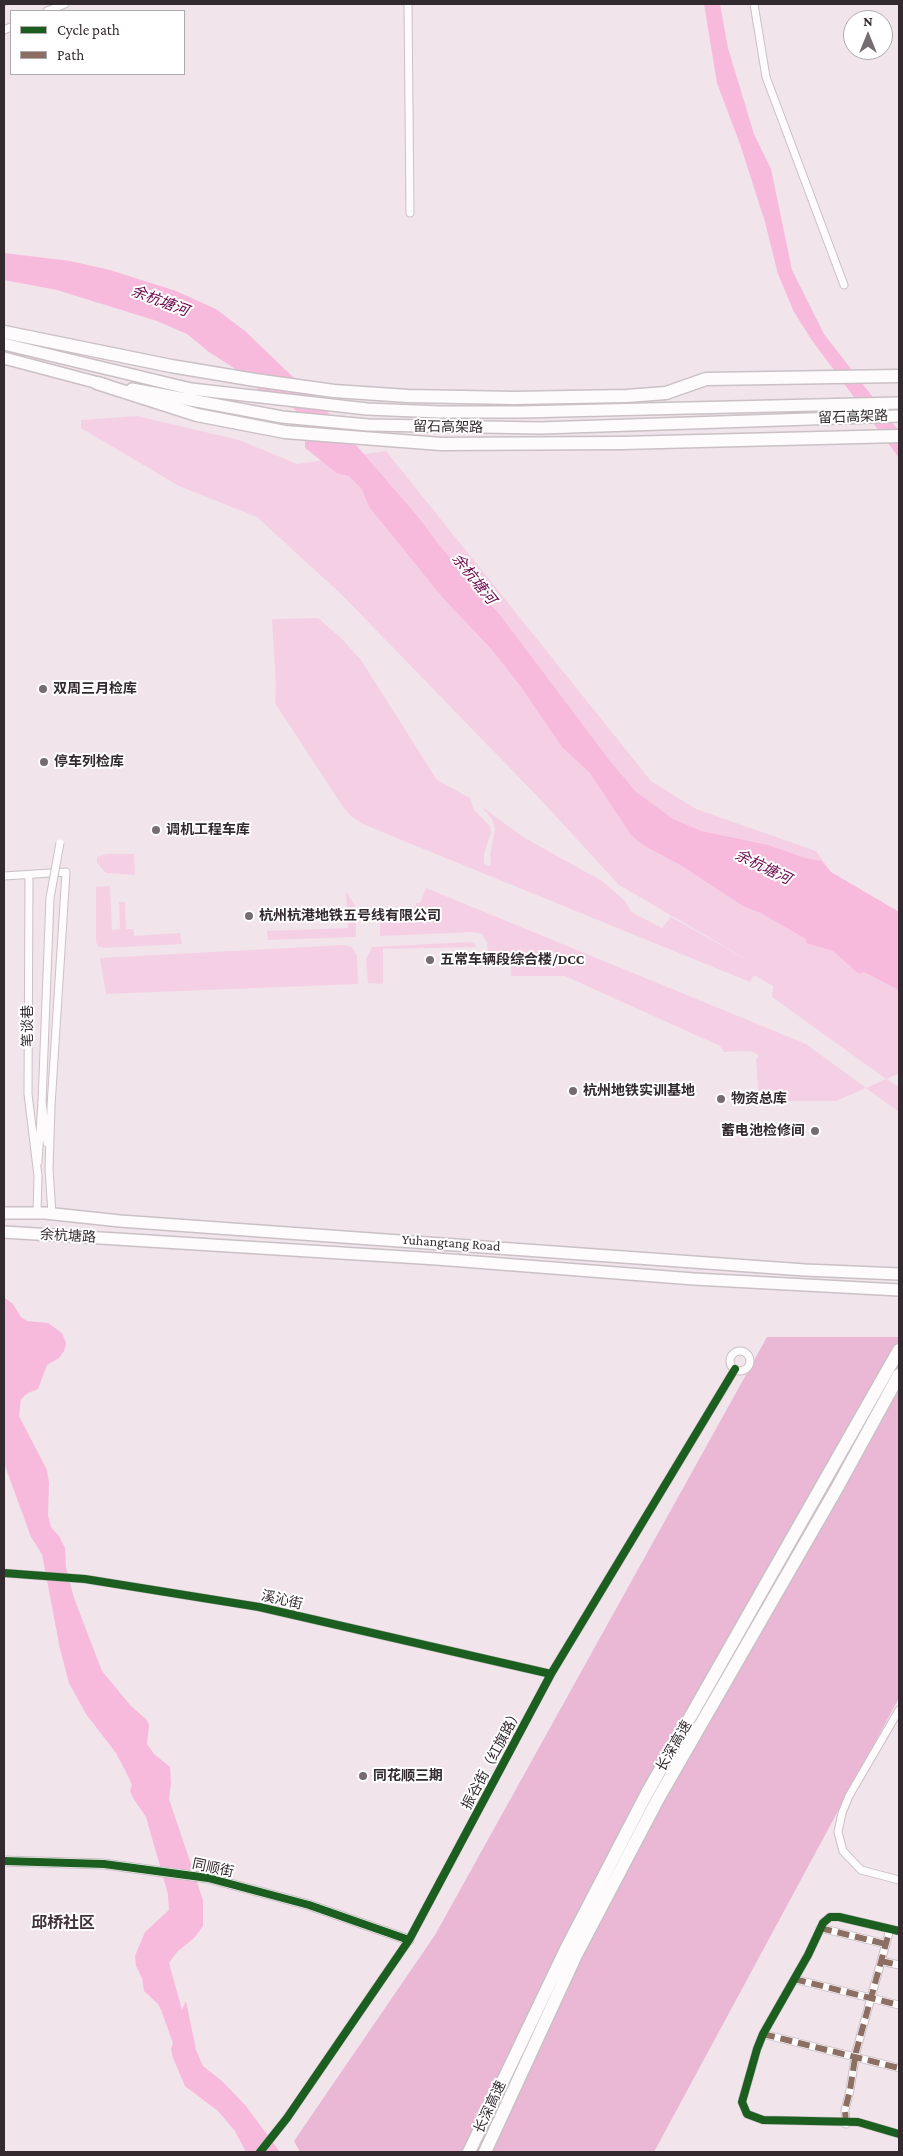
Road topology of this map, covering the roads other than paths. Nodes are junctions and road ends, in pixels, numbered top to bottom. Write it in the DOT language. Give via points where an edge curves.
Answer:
graph roads {
  1 [pos="65,4"];
  2 [pos="408,4"];
  3 [pos="754,4"];
  4 [pos="50,10"];
  5 [pos="410,213"];
  6 [pos="844,285"];
  7 [pos="4,332"];
  8 [pos="4,344"];
  9 [pos="4,358"];
  10 [pos="899,376"];
  11 [pos="97,383"];
  12 [pos="899,403"];
  13 [pos="899,416"];
  14 [pos="899,436"];
  15 [pos="60,843"];
  16 [pos="29,875"];
  17 [pos="4,876"];
  18 [pos="42,1102"];
  19 [pos="49,1169"];
  20 [pos="38,1176"];
  21 [pos="4,1213"];
  22 [pos="37,1213"];
  23 [pos="52,1214"];
  24 [pos="4,1232"];
  25 [pos="899,1274"];
  26 [pos="899,1290"];
  27 [pos="899,1350"];
  28 [pos="735,1369"];
  29 [pos="899,1375"];
  30 [pos="4,1573"];
  31 [pos="551,1674"];
  32 [pos="899,1710"];
  33 [pos="4,1861"];
  34 [pos="899,1880"];
  35 [pos="820,1928"];
  36 [pos="890,1929"];
  37 [pos="899,1931"];
  38 [pos="409,1940"];
  39 [pos="886,1944"];
  40 [pos="882,1961"];
  41 [pos="899,1965"];
  42 [pos="794,1979"];
  43 [pos="872,1998"];
  44 [pos="899,2005"];
  45 [pos="764,2034"];
  46 [pos="856,2057"];
  47 [pos="899,2068"];
  48 [pos="846,2123"];
  49 [pos="899,2134"];
  50 [pos="260,2152"];
  51 [pos="469,2152"];
  52 [pos="485,2152"];
  1 -- 4 [label="street"];
  2 -- 5 [label="street"];
  3 -- 6 [label="street" via="766,77"];
  7 -- 10 [label="highway" via="171,366 334,391 408,396 627,396 666,393 706,379"];
  8 -- 12 [label="main road, 留石高架路" via="190,389 367,409 520,412"];
  9 -- 11 [label="main road, 留石高架路"];
  11 -- 13 [label="main road, 留石高架路" via="282,417 368,425 541,428"];
  11 -- 14 [label="highway" via="197,415 285,432 441,444"];
  15 -- 18 [label="street, 笔谈巷, bridge" via="50,898"];
  16 -- 17 [label="street"];
  16 -- 19 [label="street, 笔谈巷" via="66,872"];
  16 -- 20 [label="street, 笔谈巷" via="28,1094"];
  18 -- 19 [label="street, 笔谈巷"];
  18 -- 20 [label="street, 笔谈巷"];
  19 -- 23 [label="street, 笔谈巷"];
  20 -- 22 [label="street, 笔谈巷"];
  21 -- 22 [label="main road, Yuhangtang Road"];
  22 -- 23 [label="main road, Yuhangtang Road"];
  23 -- 25 [label="main road, Yuhangtang Road" via="805,1270"];
  24 -- 26 [label="main road, Yuhangtang Road"];
  27 -- 51 [label="highway, 长深高速" via="647,1793 566,1949"];
  28 -- 31 [label="street, 振谷街（红旗路）"];
  29 -- 52 [label="highway, 长深高速" via="658,1799 576,1955"];
  30 -- 31 [label="street, 溪沁街" via="72,1578 259,1607"];
  31 -- 38 [label="street, 振谷街（红旗路）"];
  32 -- 34 [label="street" via="849,1796 838,1832 842,1851 862,1870"];
  33 -- 38 [label="street, 同顺街" via="104,1864 208,1878 309,1905"];
  35 -- 36 [label="street" via="830,1917 839,1917"];
  35 -- 39 [label="street"];
  35 -- 42 [label="street"];
  36 -- 37 [label="street"];
  36 -- 39 [label="street"];
  38 -- 50 [label="street, 振谷街（红旗路）"];
  39 -- 40 [label="street"];
  40 -- 41 [label="street"];
  40 -- 43 [label="street"];
  42 -- 43 [label="street"];
  42 -- 45 [label="street"];
  43 -- 44 [label="street"];
  43 -- 46 [label="street"];
  45 -- 46 [label="street"];
  45 -- 48 [label="street" via="744,2092 742,2102 747,2114 763,2120"];
  46 -- 47 [label="street"];
  46 -- 48 [label="street" via="845,2110"];
  48 -- 49 [label="street" via="875,2126"];
}
